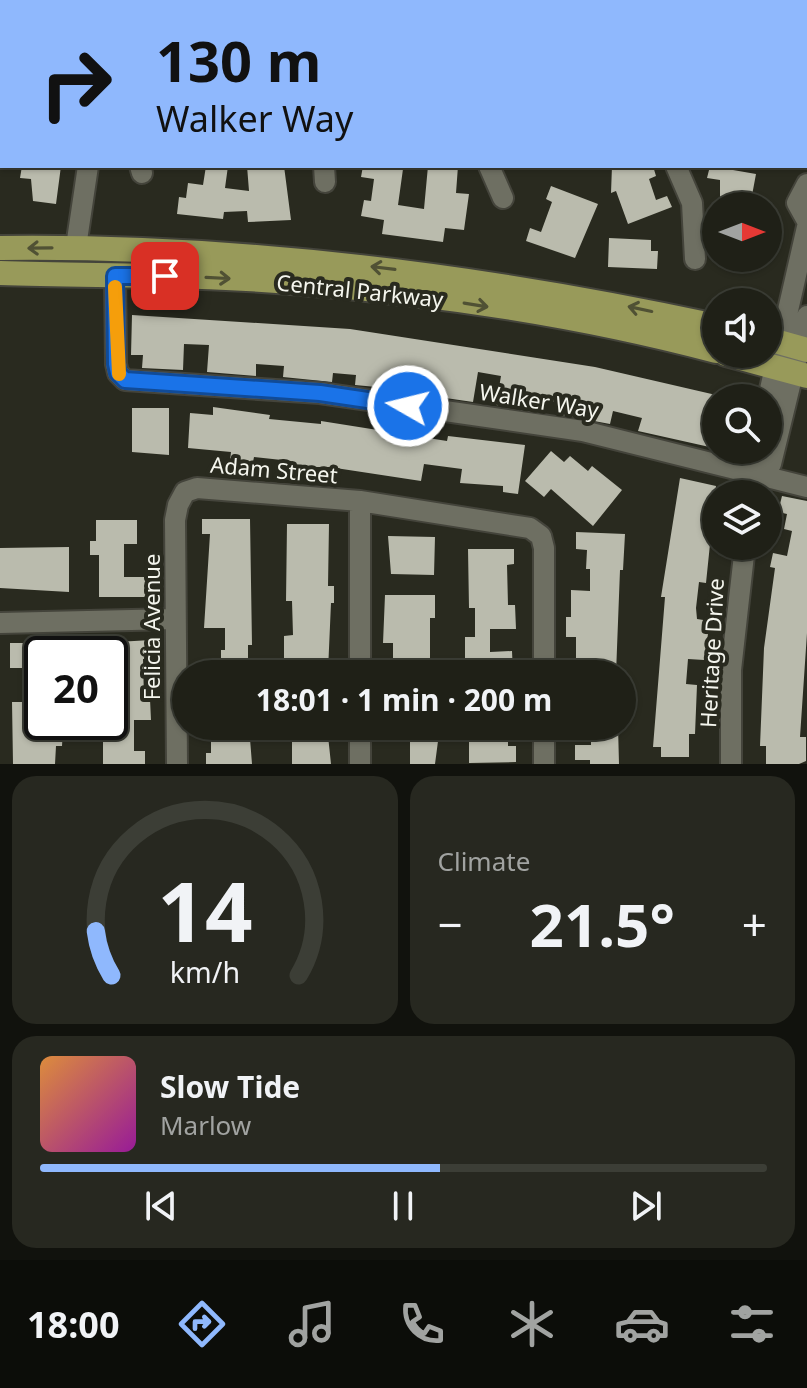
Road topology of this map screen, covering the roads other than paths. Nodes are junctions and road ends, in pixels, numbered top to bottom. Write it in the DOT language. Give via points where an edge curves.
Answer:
graph roads {
  1 [pos="88,168"];
  2 [pos="490,168"];
  3 [pos="677,168"];
  4 [pos="807,184"];
  5 [pos="503,198"];
  6 [pos="807,224"];
  7 [pos="76,247"];
  8 [pos="0,248"];
  9 [pos="695,259"];
  10 [pos="0,273"];
  11 [pos="115,276"];
  12 [pos="807,316"];
  13 [pos="702,323"];
  14 [pos="789,345"];
  15 [pos="702,347"];
  16 [pos="792,372"];
  17 [pos="744,480"];
  18 [pos="760,480"];
  19 [pos="782,486"];
  20 [pos="807,487"];
  21 [pos="185,492"];
  22 [pos="360,501"];
  23 [pos="743,560"];
  24 [pos="175,619"];
  25 [pos="0,623"];
  26 [pos="360,660"];
  27 [pos="544,660"];
  28 [pos="360,740"];
  29 [pos="544,740"];
  30 [pos="177,764"];
  31 [pos="360,764"];
  32 [pos="544,764"];
  33 [pos="731,764"];
  1 -- 7 [label="street"];
  2 -- 5 [label="street"];
  3 -- 9 [label="street" via="692,203"];
  4 -- 6 [label="street" via="797,203"];
  6 -- 14 [label="street"];
  7 -- 8 [label="main road, Central Parkway, one-way"];
  13 -- 7 [label="main road, Central Parkway, one-way" via="445,275 294,257"];
  10 -- 11 [label="main road, Central Parkway"];
  11 -- 15 [label="main road, Central Parkway, one-way" via="292,282 441,300 651,334"];
  11 -- 17 [label="street, Walker Way" via="116,364 125,380 320,393 583,431"];
  12 -- 14 [label="street"];
  14 -- 16 [label="street"];
  16 -- 18 [label="street" via="771,464"];
  19 -- 20 [label="street, Walker Way"];
  21 -- 22 [label="street, Adam Street" via="197,488"];
  21 -- 24 [label="street, Felicia Avenue" via="175,520"];
  22 -- 26 [label="street"];
  22 -- 27 [label="street, Adam Street" via="530,528 541,536"];
  23 -- 33 [label="street, Heritage Drive" via="731,670"];
  24 -- 25 [label="street"];
  24 -- 30 [label="street, Felicia Avenue"];
  28 -- 31 [label="street"];
  29 -- 32 [label="street"];
}
